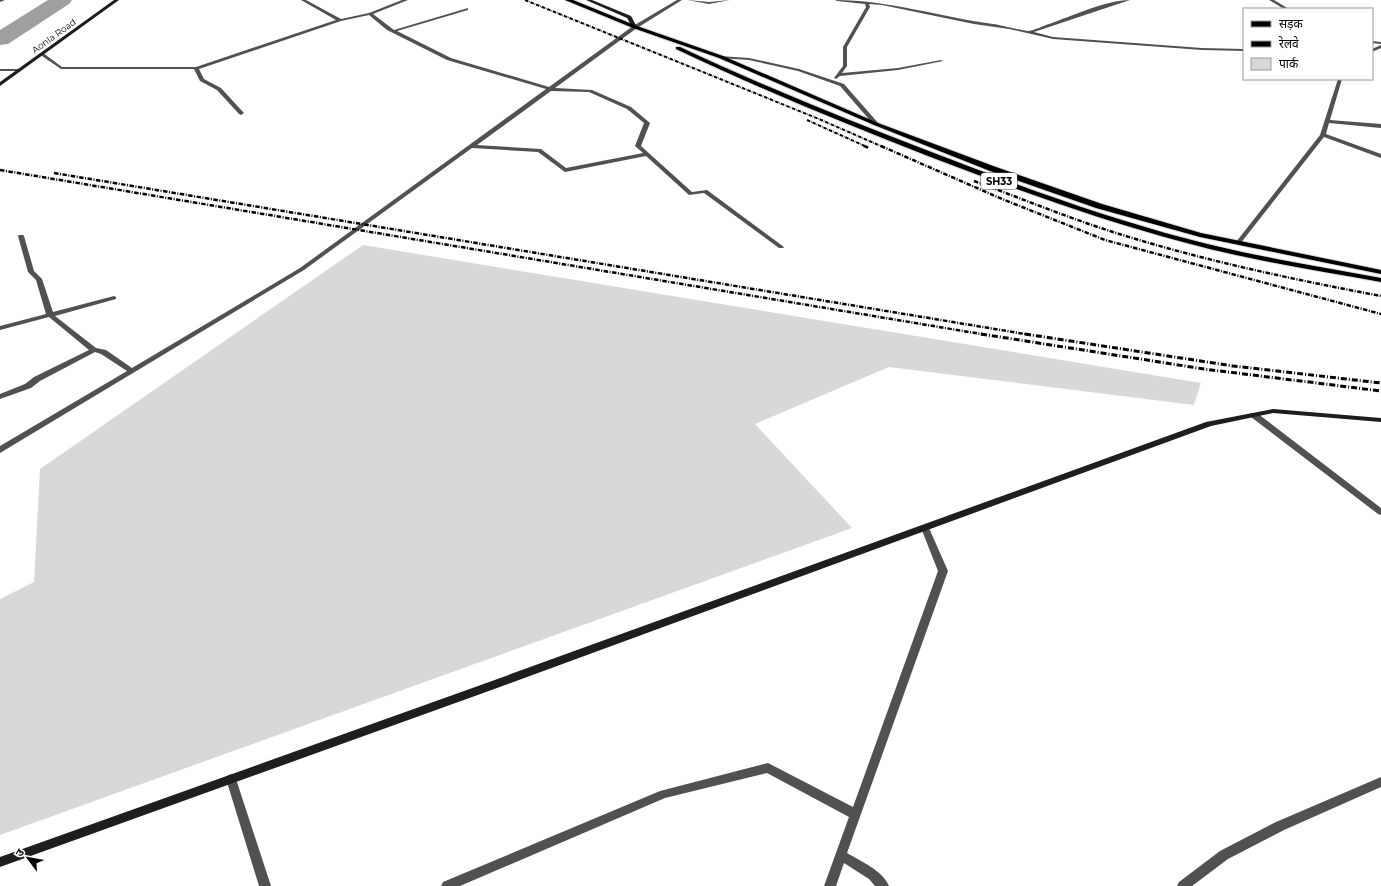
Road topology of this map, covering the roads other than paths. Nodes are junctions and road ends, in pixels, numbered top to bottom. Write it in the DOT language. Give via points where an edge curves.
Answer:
graph roads {
  1 [pos="3,0"];
  2 [pos="117,0"];
  3 [pos="303,0"];
  4 [pos="406,0"];
  5 [pos="568,0"];
  6 [pos="588,0"];
  7 [pos="680,0"];
  8 [pos="689,0"];
  9 [pos="728,0"];
  10 [pos="837,0"];
  11 [pos="1128,0"];
  12 [pos="1271,0"];
  13 [pos="0,1"];
  14 [pos="851,1"];
  15 [pos="866,2"];
  16 [pos="1285,8"];
  17 [pos="466,9"];
  18 [pos="370,14"];
  19 [pos="340,20"];
  20 [pos="635,27"];
  21 [pos="394,32"];
  22 [pos="1030,32"];
  23 [pos="1381,44"];
  24 [pos="1243,50"];
  25 [pos="1373,50"];
  26 [pos="41,54"];
  27 [pos="721,57"];
  28 [pos="941,61"];
  29 [pos="196,68"];
  30 [pos="0,70"];
  31 [pos="19,70"];
  32 [pos="838,75"];
  33 [pos="1340,80"];
  34 [pos="833,82"];
  35 [pos="0,84"];
  36 [pos="550,89"];
  37 [pos="241,113"];
  38 [pos="1327,121"];
  39 [pos="876,124"];
  40 [pos="1381,126"];
  41 [pos="1323,135"];
  42 [pos="471,146"];
  43 [pos="646,154"];
  44 [pos="1381,156"];
  45 [pos="21,236"];
  46 [pos="1238,243"];
  47 [pos="780,246"];
  48 [pos="1381,272"];
  49 [pos="1381,280"];
  50 [pos="114,298"];
  51 [pos="50,315"];
  52 [pos="0,328"];
  53 [pos="94,350"];
  54 [pos="132,371"];
  55 [pos="0,397"];
  56 [pos="1254,415"];
  57 [pos="1381,420"];
  58 [pos="0,450"];
  59 [pos="1381,512"];
  60 [pos="925,528"];
  61 [pos="231,779"];
  62 [pos="1381,782"];
  63 [pos="855,814"];
  64 [pos="842,856"];
  65 [pos="0,862"];
  66 [pos="266,886"];
  67 [pos="447,886"];
  68 [pos="830,886"];
  69 [pos="884,886"];
  70 [pos="1183,886"];
  1 -- 13 [label="street"];
  2 -- 26 [label="street, Aonla Road"];
  3 -- 19 [label="street"];
  4 -- 18 [label="street"];
  5 -- 20 [label="main road"];
  6 -- 20 [label="street" via="629,17"];
  7 -- 20 [label="street"];
  8 -- 9 [label="street" via="709,3"];
  10 -- 14 [label="street"];
  11 -- 22 [label="street"];
  12 -- 16 [label="street"];
  14 -- 15 [label="street"];
  15 -- 22 [label="street"];
  15 -- 32 [label="street" via="868,7 845,47 845,66"];
  17 -- 21 [label="street"];
  18 -- 19 [label="street"];
  18 -- 21 [label="street"];
  19 -- 29 [label="street"];
  20 -- 27 [label="main road, SH33"];
  20 -- 36 [label="street"];
  20 -- 49 [label="main road, SH33" via="798,101 1056,202 1188,241"];
  21 -- 36 [label="street" via="450,59"];
  22 -- 24 [label="street" via="1053,38"];
  23 -- 25 [label="street"];
  26 -- 29 [label="street" via="61,68"];
  26 -- 31 [label="street, Aonla Road"];
  27 -- 34 [label="street" via="749,59 799,70"];
  27 -- 39 [label="main road, SH33"];
  28 -- 32 [label="street" via="898,69"];
  29 -- 37 [label="street" via="202,80 219,89"];
  30 -- 31 [label="street"];
  31 -- 35 [label="street, Aonla Road"];
  32 -- 34 [label="street"];
  33 -- 38 [label="street"];
  34 -- 39 [label="street" via="842,85"];
  36 -- 42 [label="street"];
  36 -- 43 [label="street" via="590,91 629,108 647,123 638,146"];
  38 -- 40 [label="street"];
  38 -- 41 [label="street"];
  39 -- 46 [label="main road, SH33" via="1099,206 1200,235"];
  41 -- 44 [label="street"];
  41 -- 46 [label="street"];
  42 -- 43 [label="street" via="539,150 565,170"];
  42 -- 54 [label="street" via="302,269"];
  43 -- 47 [label="street" via="691,194 705,191"];
  45 -- 51 [label="street" via="31,272 39,279"];
  46 -- 48 [label="main road, SH33"];
  50 -- 51 [label="street"];
  51 -- 52 [label="street"];
  51 -- 53 [label="street"];
  53 -- 54 [label="street" via="103,352"];
  53 -- 55 [label="street" via="28,386"];
  54 -- 58 [label="street"];
  56 -- 57 [label="street" via="1273,411"];
  56 -- 59 [label="street"];
  56 -- 60 [label="street" via="1209,424"];
  60 -- 61 [label="street"];
  60 -- 63 [label="street" via="943,571"];
  61 -- 65 [label="street"];
  61 -- 66 [label="street"];
  62 -- 70 [label="street" via="1280,826 1224,855"];
  63 -- 64 [label="street"];
  63 -- 67 [label="street" via="768,768 664,794"];
  64 -- 68 [label="street"];
  64 -- 69 [label="street" via="873,875"];
}
